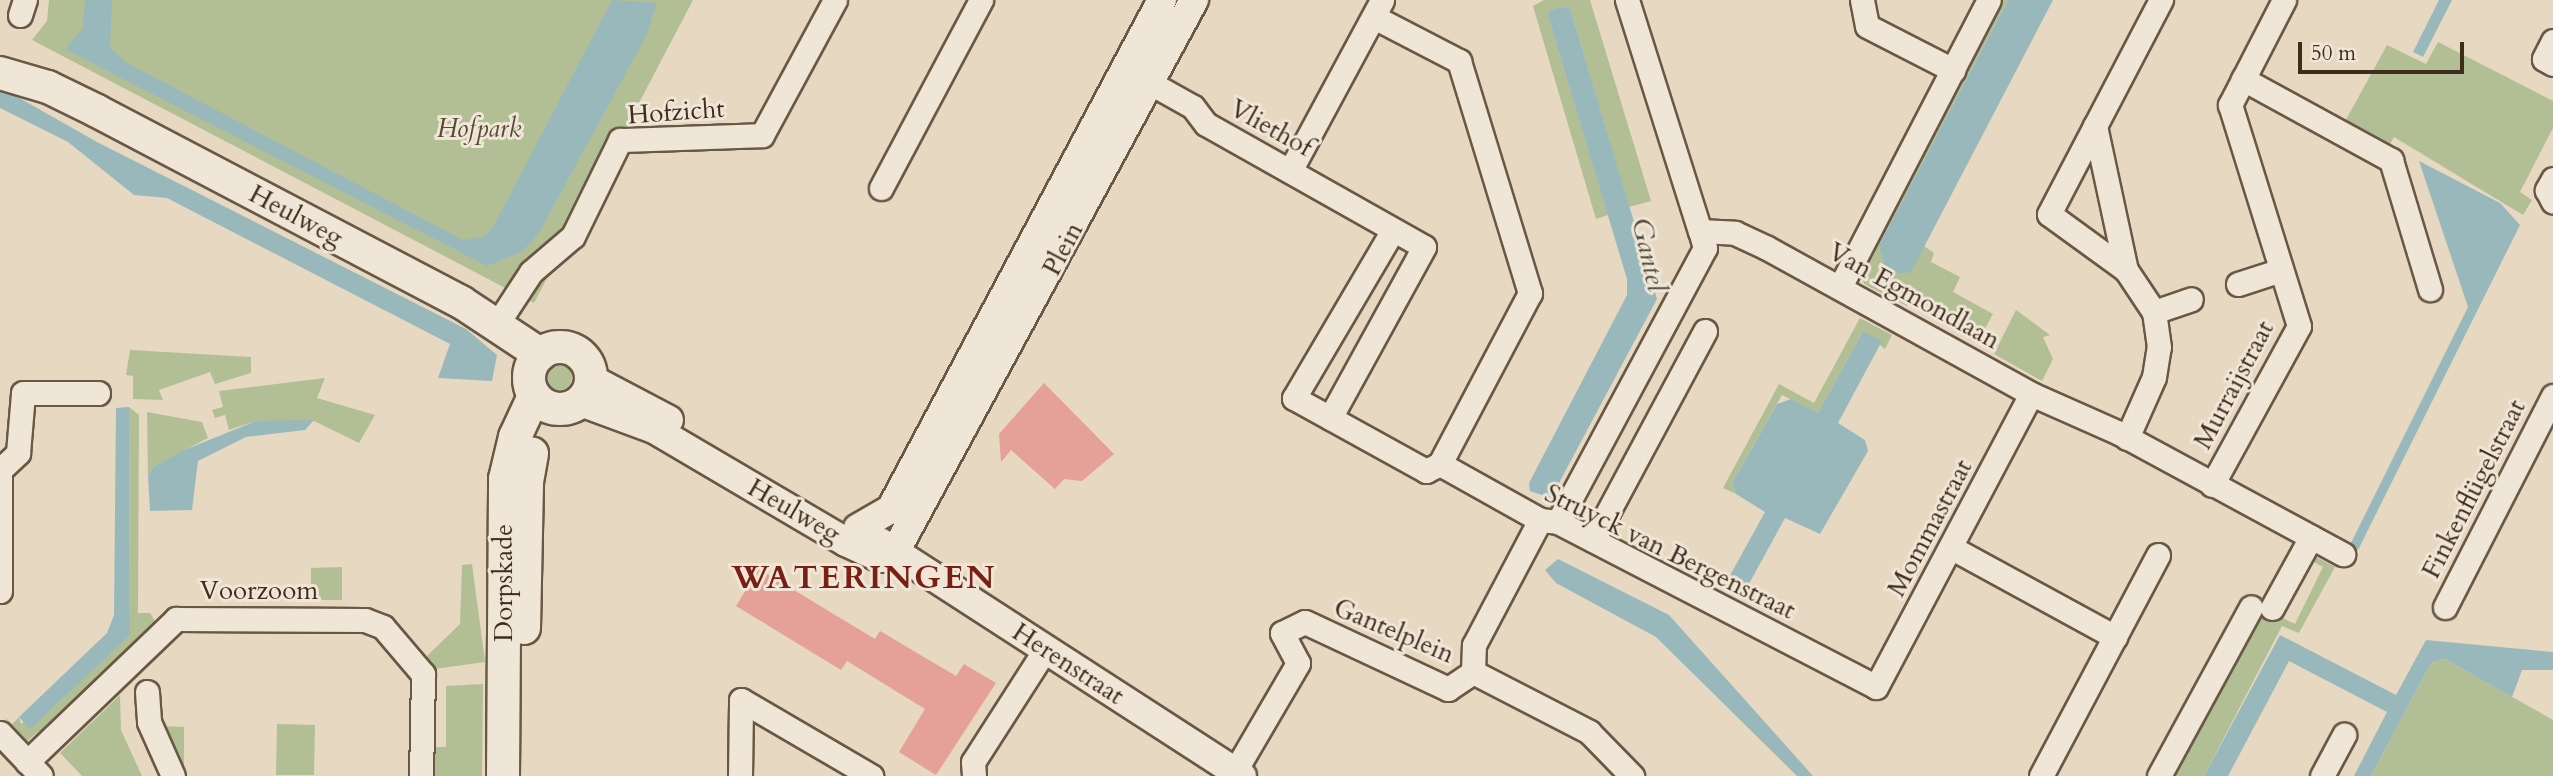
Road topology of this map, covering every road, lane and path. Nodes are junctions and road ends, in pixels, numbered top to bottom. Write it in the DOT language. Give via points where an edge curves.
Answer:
graph roads {
  1 [pos="835,0"];
  2 [pos="981,0"];
  3 [pos="1161,0"];
  4 [pos="1194,0"];
  5 [pos="1627,0"];
  6 [pos="1862,0"];
  7 [pos="1989,0"];
  8 [pos="2161,0"];
  9 [pos="2284,0"];
  10 [pos="1378,8"];
  11 [pos="2553,41"];
  12 [pos="0,54"];
  13 [pos="2553,64"];
  14 [pos="1952,70"];
  15 [pos="0,73"];
  16 [pos="1138,76"];
  17 [pos="2243,79"];
  18 [pos="48,87"];
  19 [pos="2095,126"];
  20 [pos="1290,171"];
  21 [pos="2553,179"];
  22 [pos="881,188"];
  23 [pos="2553,202"];
  24 [pos="1393,230"];
  25 [pos="1700,231"];
  26 [pos="2126,270"];
  27 [pos="2281,270"];
  28 [pos="2238,284"];
  29 [pos="1839,287"];
  30 [pos="2430,289"];
  31 [pos="2191,299"];
  32 [pos="2154,312"];
  33 [pos="497,324"];
  34 [pos="1705,331"];
  35 [pos="540,354"];
  36 [pos="98,393"];
  37 [pos="2031,394"];
  38 [pos="564,396"];
  39 [pos="2553,396"];
  40 [pos="1330,418"];
  41 [pos="2127,438"];
  42 [pos="1440,464"];
  43 [pos="0,470"];
  44 [pos="904,483"];
  45 [pos="2212,485"];
  46 [pos="929,497"];
  47 [pos="1549,521"];
  48 [pos="858,528"];
  49 [pos="2311,537"];
  50 [pos="1593,540"];
  51 [pos="1952,548"];
  52 [pos="895,552"];
  53 [pos="2343,554"];
  54 [pos="2158,555"];
  55 [pos="0,591"];
  56 [pos="2445,607"];
  57 [pos="2115,637"];
  58 [pos="1045,650"];
  59 [pos="1473,671"];
  60 [pos="1876,687"];
  61 [pos="147,692"];
  62 [pos="0,733"];
  63 [pos="2344,735"];
  64 [pos="34,769"];
  65 [pos="1239,773"];
  66 [pos="173,776"];
  67 [pos="421,776"];
  68 [pos="503,776"];
  69 [pos="523,776"];
  70 [pos="740,776"];
  71 [pos="872,776"];
  72 [pos="974,776"];
  73 [pos="1632,776"];
  74 [pos="2041,776"];
  75 [pos="2159,776"];
  76 [pos="2322,776"];
  1 -- 33 [label="street, Hofzicht" via="762,135 620,140 573,236 531,272"];
  2 -- 22 [label="street"];
  3 -- 16 [label="street, Plein"];
  4 -- 16 [label="street, Plein"];
  5 -- 25 [label="street"];
  6 -- 14 [label="street" via="1867,26"];
  7 -- 14 [label="street"];
  8 -- 19 [label="street"];
  9 -- 17 [label="street, Murraijstraat"];
  10 -- 20 [label="street"];
  10 -- 42 [label="street" via="1459,61 1530,293"];
  11 -- 13 [label="street" via="2544,59"];
  12 -- 18 [label="main road, Heulweg"];
  14 -- 29 [label="street"];
  15 -- 18 [label="main road, Heulweg"];
  16 -- 20 [label="street, Vliethof" via="1193,107 1206,124"];
  16 -- 44 [label="street, Plein"];
  16 -- 46 [label="street, Plein"];
  17 -- 27 [label="street, Murraijstraat" via="2230,105"];
  17 -- 30 [label="street" via="2391,160"];
  18 -- 33 [label="main road, Heulweg"];
  19 -- 26 [label="street"];
  19 -- 26 [label="street" via="2049,214"];
  20 -- 24 [label="street, Vliethof"];
  21 -- 23 [label="street" via="2547,190"];
  24 -- 40 [label="street, Vliethof" via="1424,247"];
  24 -- 40 [label="street" via="1294,398"];
  25 -- 29 [label="street, Van Egmondlaan" via="1735,233"];
  25 -- 47 [label="street, Gantelplein" via="1705,247"];
  26 -- 32 [label="street"];
  27 -- 28 [label="street, Murraijstraat"];
  27 -- 45 [label="street, Murraijstraat" via="2299,326"];
  29 -- 37 [label="street, Van Egmondlaan"];
  31 -- 32 [label="street"];
  32 -- 41 [label="street" via="2158,347 2154,377"];
  33 -- 35 [label="main road, Heulweg"];
  34 -- 50 [label="street"];
  35 -- 38 [label="main road" via="529,374"];
  35 -- 38 [label="main road" via="556,347 574,350 587,362"];
  36 -- 43 [label="street" via="23,393 18,453"];
  37 -- 41 [label="street, Van Egmondlaan"];
  37 -- 51 [label="street, Mommastraat"];
  38 -- 48 [label="street, Heulweg"];
  38 -- 52 [label="street, Heulweg" via="654,429 846,542 881,558"];
  38 -- 68 [label="main road, Dorpskade" via="515,437 505,479"];
  38 -- 69 [label="main road, Dorpskade" via="534,445 527,482"];
  39 -- 56 [label="street, Finkenflügelstraat"];
  40 -- 42 [label="street" via="1426,471"];
  41 -- 45 [label="street, Van Egmondlaan"];
  42 -- 47 [label="street, Struyck van Bergenstraat"];
  43 -- 55 [label="street"];
  44 -- 46 [label="street" via="917,500"];
  44 -- 48 [label="street, Plein" via="891,509"];
  45 -- 49 [label="street, Van Egmondlaan"];
  46 -- 52 [label="street, Plein"];
  47 -- 50 [label="street, Struyck van Bergenstraat"];
  47 -- 59 [label="street, Gantelplein" via="1474,645"];
  48 -- 52 [label="street, Herenstraat"];
  49 -- 53 [label="street, Van Egmondlaan"];
  49 -- 75 [label="street" via="2262,607"];
  50 -- 60 [label="street, Struyck van Bergenstraat"];
  51 -- 57 [label="street"];
  51 -- 60 [label="street, Mommastraat"];
  52 -- 58 [label="street, Herenstraat"];
  54 -- 57 [label="street"];
  57 -- 74 [label="street"];
  58 -- 65 [label="street, Herenstraat"];
  58 -- 72 [label="street" via="973,762"];
  59 -- 65 [label="street, Gantelplein" via="1448,689 1305,622 1282,633 1298,663"];
  59 -- 73 [label="street, Gantelplein" via="1589,732"];
  61 -- 66 [label="street" via="149,722"];
  62 -- 64 [label="street"];
  63 -- 76 [label="street"];
  64 -- 67 [label="street, Voorzoom" via="176,619 365,620 383,627 423,674"];
  70 -- 71 [label="street" via="741,700"];
}
